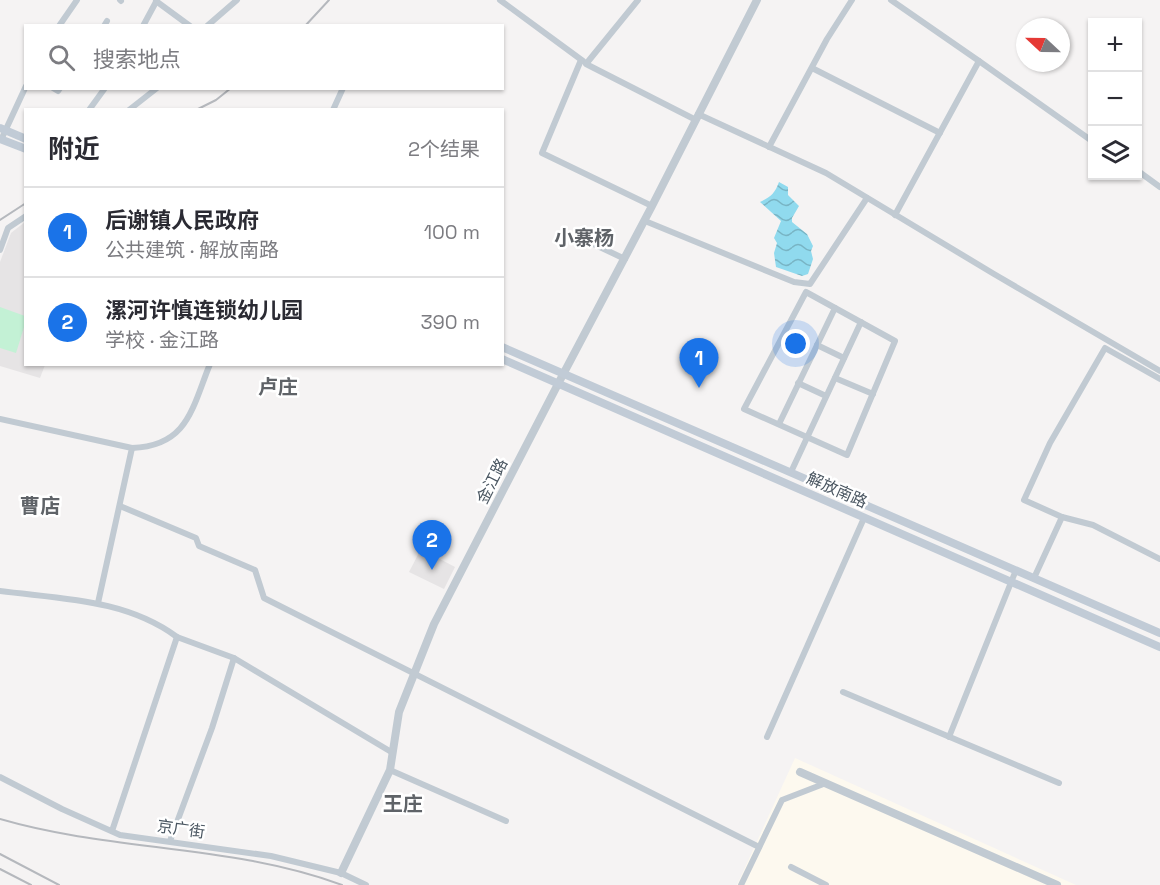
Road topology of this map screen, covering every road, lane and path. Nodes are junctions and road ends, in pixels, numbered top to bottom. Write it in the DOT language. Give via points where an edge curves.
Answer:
graph roads {
  1 [pos="77,0"];
  2 [pos="237,0"];
  3 [pos="501,0"];
  4 [pos="638,0"];
  5 [pos="757,0"];
  6 [pos="852,0"];
  7 [pos="891,0"];
  8 [pos="156,1"];
  9 [pos="60,24"];
  10 [pos="144,24"];
  11 [pos="187,24"];
  12 [pos="209,24"];
  13 [pos="979,61"];
  14 [pos="584,62"];
  15 [pos="812,68"];
  16 [pos="24,90"];
  17 [pos="104,90"];
  18 [pos="154,90"];
  19 [pos="342,90"];
  20 [pos="90,108"];
  21 [pos="132,108"];
  22 [pos="334,108"];
  23 [pos="697,117"];
  24 [pos="2,129"];
  25 [pos="940,133"];
  26 [pos="24,138"];
  27 [pos="1088,138"];
  28 [pos="0,139"];
  29 [pos="769,147"];
  30 [pos="24,148"];
  31 [pos="1142,174"];
  32 [pos="1160,187"];
  33 [pos="867,198"];
  34 [pos="652,206"];
  35 [pos="895,215"];
  36 [pos="24,217"];
  37 [pos="645,221"];
  38 [pos="587,241"];
  39 [pos="0,250"];
  40 [pos="625,259"];
  41 [pos="835,308"];
  42 [pos="861,322"];
  43 [pos="817,345"];
  44 [pos="504,348"];
  45 [pos="844,358"];
  46 [pos="504,360"];
  47 [pos="209,366"];
  48 [pos="1160,371"];
  49 [pos="564,374"];
  50 [pos="835,378"];
  51 [pos="1160,379"];
  52 [pos="798,383"];
  53 [pos="558,384"];
  54 [pos="873,394"];
  55 [pos="826,396"];
  56 [pos="0,419"];
  57 [pos="779,424"];
  58 [pos="808,437"];
  59 [pos="132,448"];
  60 [pos="791,472"];
  61 [pos="120,506"];
  62 [pos="1062,517"];
  63 [pos="864,518"];
  64 [pos="1160,559"];
  65 [pos="1017,570"];
  66 [pos="1034,578"];
  67 [pos="1012,581"];
  68 [pos="0,591"];
  69 [pos="98,603"];
  70 [pos="1160,633"];
  71 [pos="177,637"];
  72 [pos="1160,647"];
  73 [pos="234,658"];
  74 [pos="415,673"];
  75 [pos="843,692"];
  76 [pos="767,737"];
  77 [pos="949,737"];
  78 [pos="393,753"];
  79 [pos="390,770"];
  80 [pos="800,772"];
  81 [pos="0,777"];
  82 [pos="825,783"];
  83 [pos="1059,783"];
  84 [pos="506,821"];
  85 [pos="112,831"];
  86 [pos="170,841"];
  87 [pos="759,848"];
  88 [pos="790,867"];
  89 [pos="342,873"];
  90 [pos="366,885"];
  91 [pos="741,885"];
  92 [pos="826,885"];
  93 [pos="1057,885"];
  1 -- 9 [label="street"];
  2 -- 12 [label="street"];
  3 -- 14 [label="street"];
  4 -- 14 [label="street"];
  5 -- 23 [label="street, 金江路"];
  6 -- 15 [label="street"];
  7 -- 13 [label="street"];
  8 -- 10 [label="street"];
  8 -- 11 [label="street"];
  13 -- 25 [label="street"];
  13 -- 27 [label="street"];
  14 -- 23 [label="street"];
  14 -- 34 [label="street" via="542,153"];
  15 -- 25 [label="street"];
  15 -- 29 [label="street"];
  16 -- 24 [label="street"];
  17 -- 20 [label="street"];
  18 -- 21 [label="street"];
  19 -- 22 [label="street"];
  23 -- 29 [label="street"];
  23 -- 34 [label="street, 金江路"];
  24 -- 26 [label="main road"];
  24 -- 28 [label="street"];
  25 -- 35 [label="street"];
  28 -- 30 [label="main road"];
  29 -- 33 [label="street" via="826,173"];
  31 -- 32 [label="street"];
  33 -- 35 [label="street"];
  33 -- 37 [label="street" via="810,284 794,282"];
  34 -- 37 [label="street, 金江路"];
  35 -- 48 [label="street"];
  36 -- 39 [label="street" via="8,228"];
  37 -- 40 [label="street, 金江路"];
  38 -- 40 [label="street"];
  40 -- 49 [label="street, 金江路"];
  41 -- 42 [label="street"];
  41 -- 43 [label="street"];
  41 -- 57 [label="street" via="806,292 744,409"];
  42 -- 45 [label="street"];
  42 -- 54 [label="street" via="895,341"];
  43 -- 45 [label="street"];
  43 -- 52 [label="street"];
  44 -- 49 [label="main road, 解放南路"];
  45 -- 50 [label="street"];
  46 -- 53 [label="main road, 解放南路"];
  47 -- 59 [label="street" via="186,423 164,442"];
  49 -- 53 [label="street, 金江路"];
  49 -- 60 [label="main road, 解放南路"];
  50 -- 54 [label="street"];
  50 -- 55 [label="street"];
  51 -- 62 [label="street" via="1105,348 1050,442 1024,500"];
  52 -- 55 [label="street"];
  52 -- 57 [label="street"];
  53 -- 63 [label="main road, 解放南路"];
  53 -- 74 [label="street, 金江路" via="434,624"];
  54 -- 58 [label="street" via="847,455"];
  55 -- 58 [label="street"];
  56 -- 59 [label="street"];
  57 -- 58 [label="street"];
  58 -- 60 [label="street"];
  59 -- 61 [label="street"];
  60 -- 65 [label="main road, 解放南路"];
  61 -- 69 [label="street"];
  61 -- 74 [label="street" via="196,538 199,546 255,570 264,598"];
  62 -- 64 [label="street" via="1093,525"];
  62 -- 66 [label="street"];
  63 -- 67 [label="main road, 解放南路"];
  63 -- 76 [label="street"];
  65 -- 66 [label="main road, 解放南路"];
  65 -- 67 [label="street"];
  66 -- 70 [label="main road, 解放南路"];
  67 -- 72 [label="main road, 解放南路"];
  67 -- 77 [label="street"];
  68 -- 69 [label="street"];
  69 -- 71 [label="street" via="149,619"];
  71 -- 73 [label="street"];
  71 -- 85 [label="street"];
  73 -- 78 [label="street"];
  73 -- 86 [label="street"];
  74 -- 78 [label="street, 金江路" via="399,712"];
  74 -- 87 [label="street"];
  75 -- 77 [label="street"];
  77 -- 83 [label="street"];
  78 -- 79 [label="street, 金江路"];
  79 -- 84 [label="street"];
  79 -- 89 [label="street, 金江路"];
  80 -- 82 [label="street"];
  81 -- 85 [label="street, 京广街"];
  82 -- 87 [label="street" via="782,800"];
  82 -- 93 [label="street"];
  85 -- 86 [label="street, 京广街"];
  86 -- 89 [label="street, 京广街" via="272,856"];
  87 -- 91 [label="street"];
  88 -- 92 [label="street"];
  89 -- 90 [label="street, 京广街"];
}
